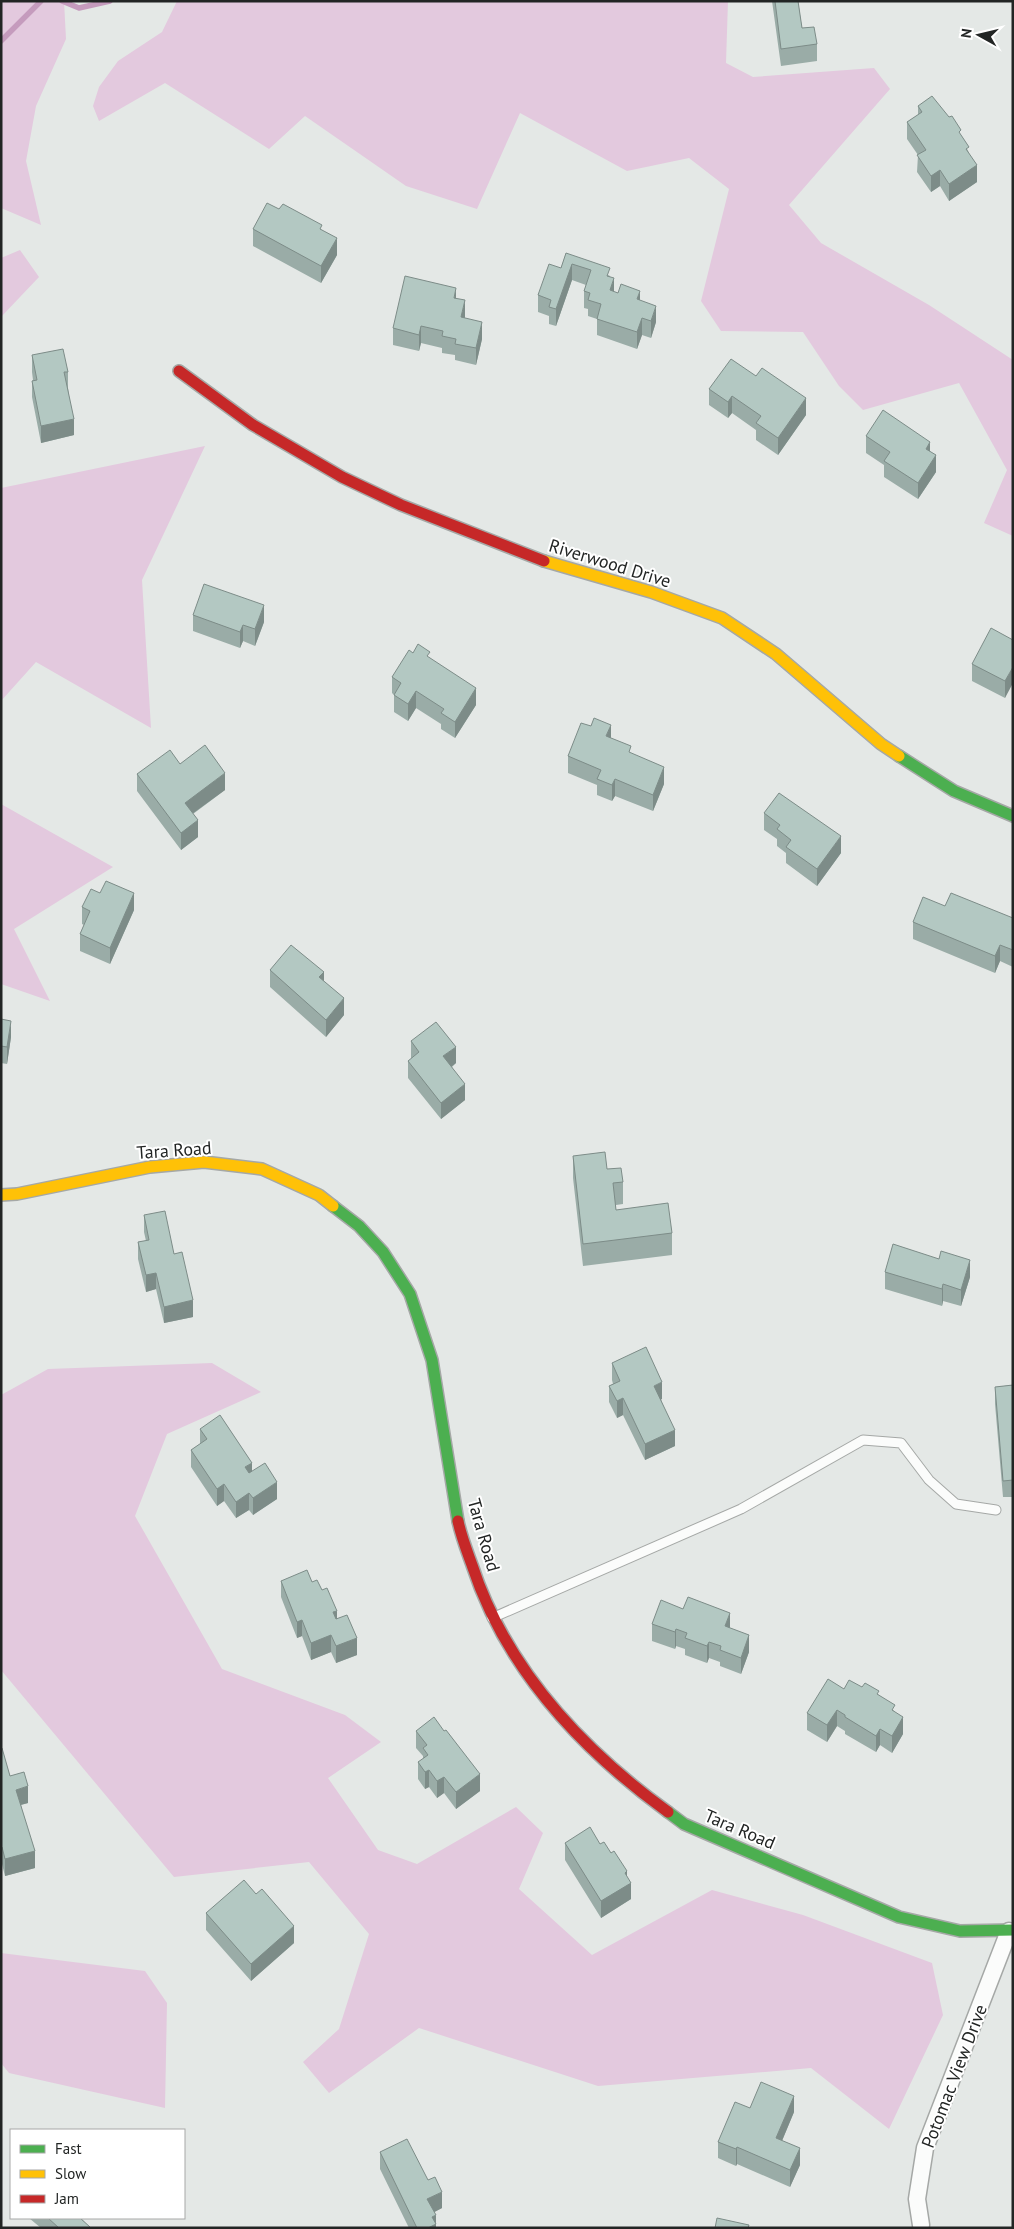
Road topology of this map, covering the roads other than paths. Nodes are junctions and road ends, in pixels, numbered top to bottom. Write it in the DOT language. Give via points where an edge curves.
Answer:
graph roads {
  1 [pos="179,371"];
  2 [pos="1013,816"];
  3 [pos="1,1195"];
  4 [pos="996,1510"];
  5 [pos="492,1618"];
  6 [pos="1011,1930"];
  7 [pos="922,2225"];
  1 -- 2 [label="street, Riverwood Drive" via="253,425 342,477 401,505 540,560 651,592 722,618 776,654 881,744 954,791"];
  3 -- 5 [label="street, Tara Road" via="150,1167 204,1162 262,1169 319,1195 359,1226 383,1252 410,1294 427,1340 459,1527"];
  4 -- 5 [label="lane" via="956,1504 929,1480 901,1443 863,1440 741,1509"];
  5 -- 6 [label="street, Tara Road" via="529,1676 574,1733 625,1781 684,1824 899,1917 960,1931"];
  6 -- 7 [label="street, Potomac View Drive" via="925,2148 917,2200"];
}
